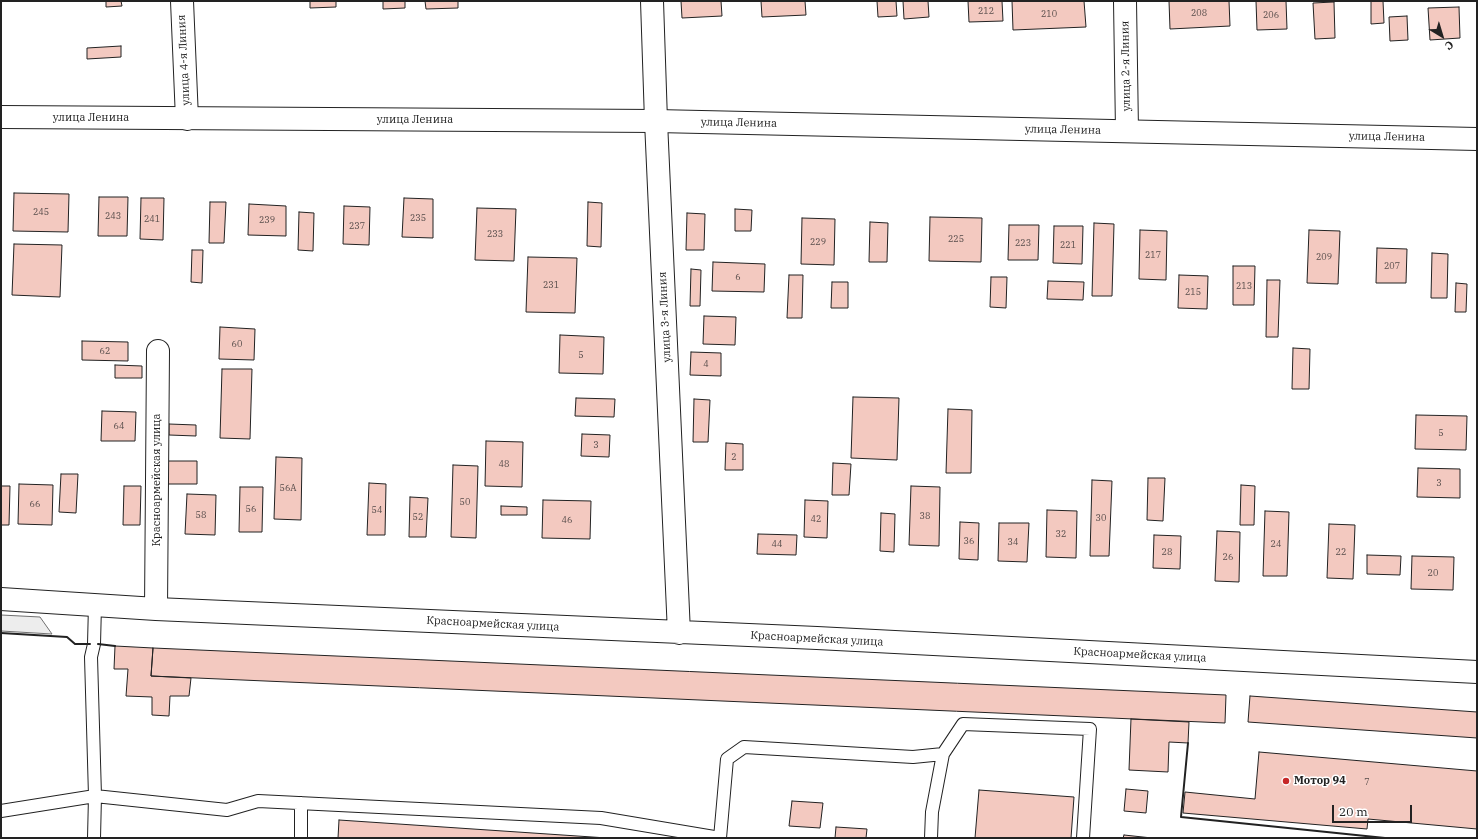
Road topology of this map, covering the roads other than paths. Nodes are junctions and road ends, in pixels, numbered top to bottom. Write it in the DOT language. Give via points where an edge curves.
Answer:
graph roads {
  1 [pos="182,1"];
  2 [pos="652,1"];
  3 [pos="1125,1"];
  4 [pos="1,117"];
  5 [pos="187,119"];
  6 [pos="656,121"];
  7 [pos="1127,131"];
  8 [pos="1477,139"];
  9 [pos="158,351"];
  10 [pos="1,600"];
  11 [pos="94,605"];
  12 [pos="156,609"];
  13 [pos="679,633"];
  14 [pos="1477,672"];
  15 [pos="943,754"];
  16 [pos="95,796"];
  17 [pos="300,803"];
  18 [pos="1,811"];
  19 [pos="661,833"];
  20 [pos="94,838"];
  21 [pos="300,838"];
  22 [pos="931,838"];
  23 [pos="1083,838"];
  1 -- 5 [label="street, улица 4-я Линия"];
  2 -- 6 [label="street, улица 3-я Линия"];
  3 -- 7 [label="street, улица 2-я Линия"];
  4 -- 5 [label="street, улица Ленина"];
  5 -- 6 [label="street, улица Ленина"];
  6 -- 7 [label="street, улица Ленина"];
  6 -- 13 [label="street, улица 3-я Линия"];
  7 -- 8 [label="street, улица Ленина"];
  9 -- 12 [label="street, Красноармейская улица"];
  10 -- 11 [label="street, Красноармейская улица"];
  11 -- 12 [label="street, Красноармейская улица"];
  11 -- 16 [label="lane" via="92,656"];
  12 -- 13 [label="street, Красноармейская улица"];
  13 -- 14 [label="street, Красноармейская улица"];
  15 -- 19 [label="lane" via="913,757 744,746 727,759 720,838"];
  15 -- 22 [label="lane" via="932,812"];
  15 -- 23 [label="lane" via="964,724 1090,729"];
  16 -- 17 [label="lane" via="227,810 258,801"];
  16 -- 18 [label="lane"];
  16 -- 20 [label="lane"];
  17 -- 19 [label="lane" via="601,818"];
  17 -- 21 [label="lane"];
}
